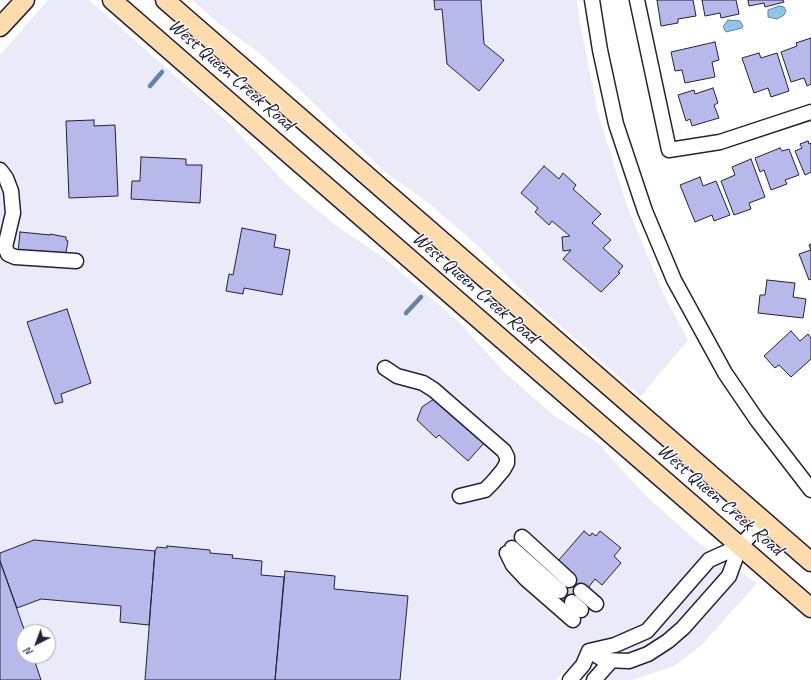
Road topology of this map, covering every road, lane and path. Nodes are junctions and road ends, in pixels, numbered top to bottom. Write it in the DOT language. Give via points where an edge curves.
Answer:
graph roads {
  1 [pos="25,0"];
  2 [pos="112,0"];
  3 [pos="165,0"];
  4 [pos="592,0"];
  5 [pos="637,0"];
  6 [pos="0,27"];
  7 [pos="811,112"];
  8 [pos="0,170"];
  9 [pos="76,261"];
  10 [pos="385,368"];
  11 [pos="811,490"];
  12 [pos="460,496"];
  13 [pos="764,521"];
  14 [pos="740,546"];
  15 [pos="811,562"];
  16 [pos="565,585"];
  17 [pos="581,604"];
  18 [pos="811,608"];
  19 [pos="589,651"];
  20 [pos="611,661"];
  21 [pos="570,680"];
  22 [pos="594,680"];
  1 -- 6 [label="main road"];
  2 -- 14 [label="main road, West Queen Creek Road"];
  3 -- 13 [label="main road, West Queen Creek Road"];
  4 -- 11 [label="street" via="616,124 645,211 668,267 691,314 725,373 757,420"];
  5 -- 7 [label="street" via="669,150 720,142"];
  8 -- 9 [label="street" via="11,192 13,213 5,247 8,254 15,257"];
  10 -- 12 [label="street" via="397,376 423,383 434,390 504,451 507,463 492,483 484,490"];
  13 -- 14 [label="street"];
  13 -- 15 [label="main road, West Queen Creek Road"];
  14 -- 18 [label="main road, West Queen Creek Road"];
  14 -- 19 [label="street" via="709,560 647,631"];
  14 -- 20 [label="street" via="729,576 683,628 648,654 628,661"];
  16 -- 17 [label="street" via="515,545 513,565 517,570"];
  19 -- 20 [label="street"];
  19 -- 21 [label="street" via="583,665"];
  20 -- 22 [label="street"];
}
